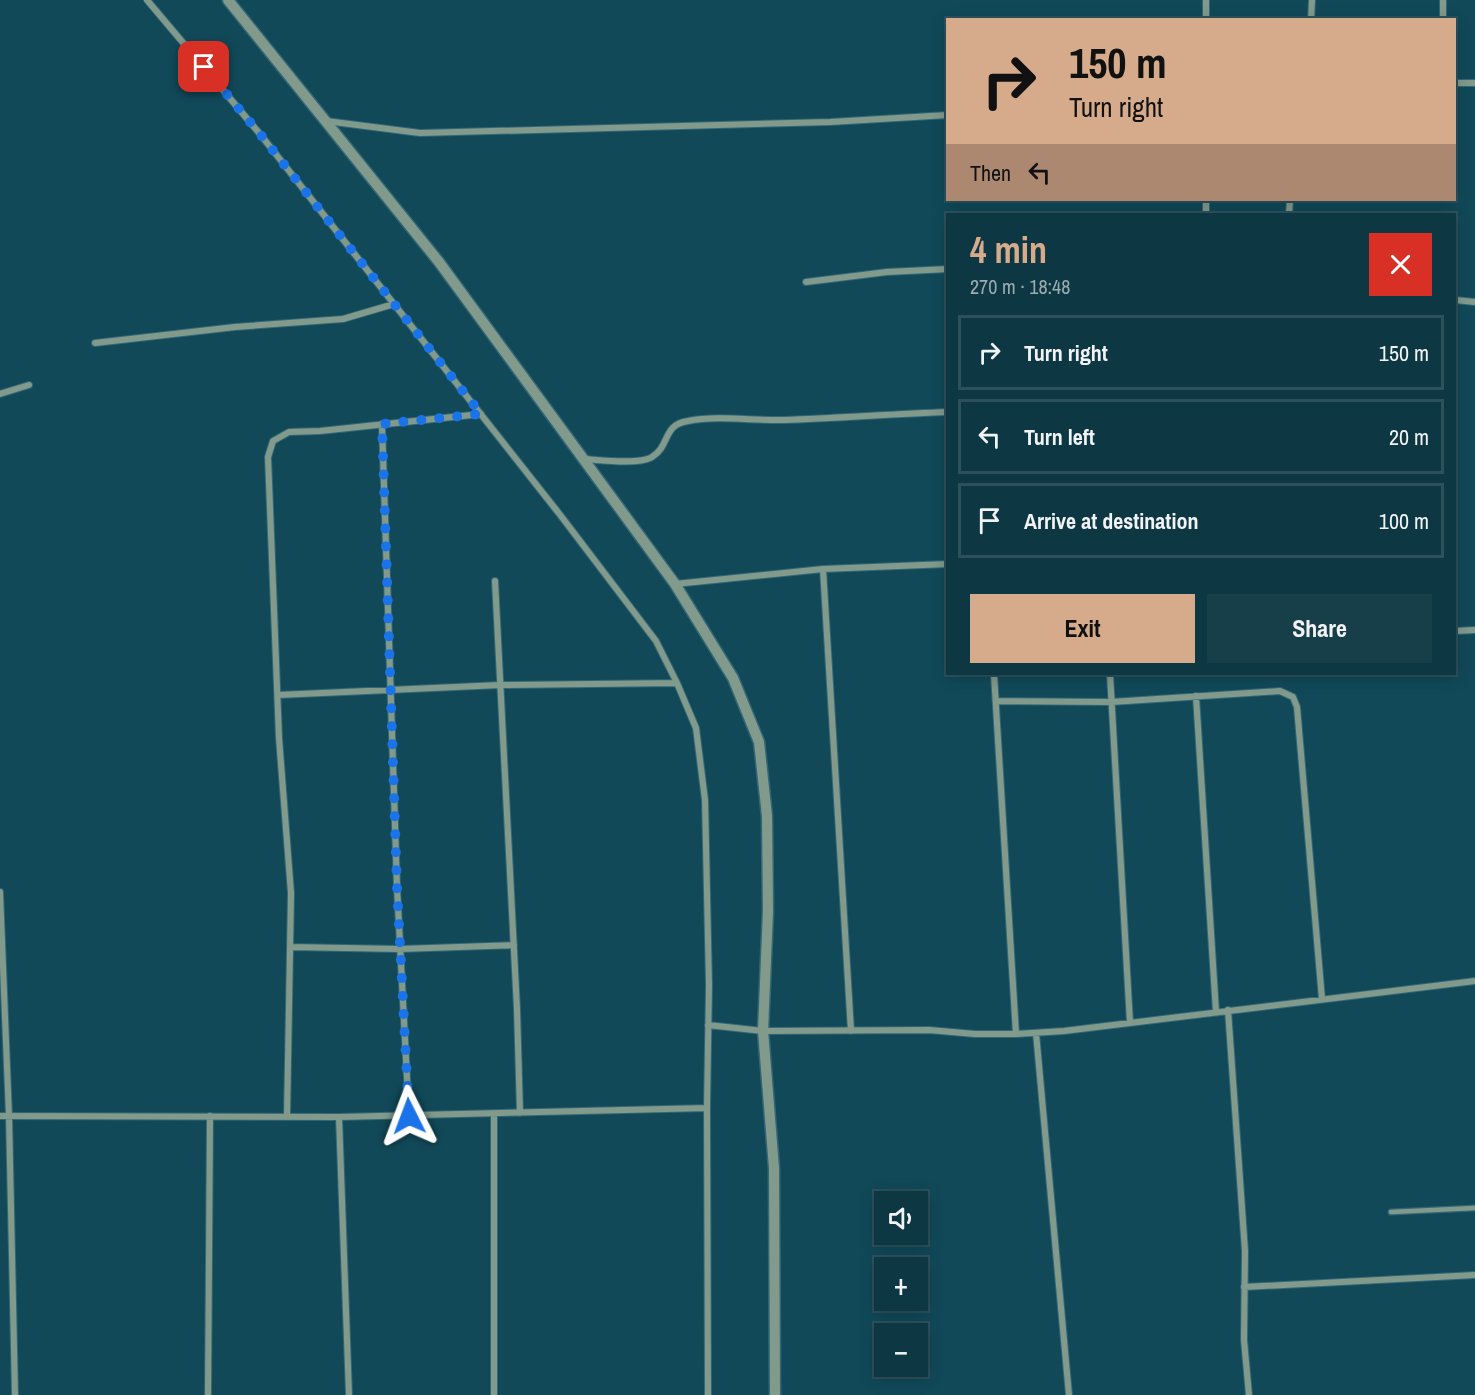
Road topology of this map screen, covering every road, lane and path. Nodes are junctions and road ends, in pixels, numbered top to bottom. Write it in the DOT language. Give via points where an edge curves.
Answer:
graph roads {
  1 [pos="147,0"];
  2 [pos="228,0"];
  3 [pos="1206,0"];
  4 [pos="1312,0"];
  5 [pos="1443,0"];
  6 [pos="1206,18"];
  7 [pos="1311,18"];
  8 [pos="1443,18"];
  9 [pos="1456,83"];
  10 [pos="1475,83"];
  11 [pos="946,115"];
  12 [pos="325,121"];
  13 [pos="946,268"];
  14 [pos="806,282"];
  15 [pos="1456,300"];
  16 [pos="1475,302"];
  17 [pos="394,304"];
  18 [pos="95,343"];
  19 [pos="29,385"];
  20 [pos="0,394"];
  21 [pos="946,412"];
  22 [pos="481,414"];
  23 [pos="382,424"];
  24 [pos="584,459"];
  25 [pos="946,564"];
  26 [pos="823,569"];
  27 [pos="495,581"];
  28 [pos="675,584"];
  29 [pos="1475,630"];
  30 [pos="1456,631"];
  31 [pos="994,675"];
  32 [pos="1110,675"];
  33 [pos="677,683"];
  34 [pos="500,685"];
  35 [pos="390,690"];
  36 [pos="278,695"];
  37 [pos="1196,696"];
  38 [pos="996,701"];
  39 [pos="1111,702"];
  40 [pos="0,892"];
  41 [pos="514,945"];
  42 [pos="290,947"];
  43 [pos="400,949"];
  44 [pos="1475,981"];
  45 [pos="1322,999"];
  46 [pos="1228,1010"];
  47 [pos="1216,1012"];
  48 [pos="1130,1023"];
  49 [pos="708,1025"];
  50 [pos="763,1031"];
  51 [pos="851,1031"];
  52 [pos="1036,1033"];
  53 [pos="1016,1034"];
  54 [pos="707,1108"];
  55 [pos="520,1113"];
  56 [pos="494,1114"];
  57 [pos="0,1116"];
  58 [pos="9,1116"];
  59 [pos="210,1116"];
  60 [pos="409,1116"];
  61 [pos="287,1117"];
  62 [pos="339,1117"];
  63 [pos="1475,1208"];
  64 [pos="1390,1212"];
  65 [pos="1475,1275"];
  66 [pos="1244,1287"];
  67 [pos="15,1395"];
  68 [pos="208,1395"];
  69 [pos="349,1395"];
  70 [pos="494,1395"];
  71 [pos="708,1395"];
  72 [pos="775,1395"];
  73 [pos="1070,1395"];
  74 [pos="1249,1395"];
  1 -- 17 [label="street" via="260,134"];
  2 -- 12 [label="street"];
  3 -- 6 [label="street"];
  4 -- 7 [label="street"];
  5 -- 8 [label="street"];
  9 -- 10 [label="street"];
  11 -- 12 [label="street" via="830,122 420,132"];
  12 -- 24 [label="street" via="439,262"];
  13 -- 14 [label="street"];
  15 -- 16 [label="street"];
  17 -- 18 [label="street" via="343,319"];
  17 -- 22 [label="street"];
  19 -- 20 [label="street"];
  21 -- 24 [label="street" via="689,420 670,429 663,447 651,458"];
  22 -- 23 [label="street"];
  22 -- 33 [label="street" via="656,641"];
  23 -- 35 [label="street"];
  23 -- 36 [label="street" via="289,432 273,441 268,457"];
  24 -- 28 [label="street"];
  25 -- 26 [label="street"];
  26 -- 28 [label="street"];
  26 -- 51 [label="street"];
  27 -- 34 [label="street"];
  28 -- 50 [label="street" via="733,678 759,742 768,852"];
  29 -- 30 [label="street"];
  31 -- 38 [label="street"];
  32 -- 39 [label="street"];
  33 -- 34 [label="street"];
  33 -- 49 [label="street" via="696,728 705,800"];
  34 -- 35 [label="street"];
  34 -- 41 [label="street"];
  35 -- 36 [label="street"];
  35 -- 43 [label="street"];
  36 -- 42 [label="street" via="291,893"];
  37 -- 39 [label="street"];
  37 -- 45 [label="street" via="1280,691 1293,697 1297,707"];
  37 -- 47 [label="street"];
  38 -- 39 [label="street"];
  38 -- 53 [label="street"];
  39 -- 48 [label="street"];
  40 -- 58 [label="street"];
  41 -- 43 [label="street"];
  41 -- 55 [label="street"];
  42 -- 43 [label="street"];
  42 -- 61 [label="street"];
  43 -- 60 [label="street"];
  44 -- 45 [label="street"];
  45 -- 46 [label="street"];
  46 -- 47 [label="street"];
  46 -- 66 [label="street" via="1245,1251"];
  47 -- 48 [label="street"];
  48 -- 52 [label="street"];
  49 -- 50 [label="street"];
  49 -- 54 [label="street"];
  50 -- 51 [label="street"];
  50 -- 72 [label="street" via="774,1168"];
  51 -- 53 [label="street"];
  52 -- 53 [label="street"];
  52 -- 73 [label="street"];
  54 -- 55 [label="street"];
  54 -- 71 [label="street"];
  55 -- 56 [label="street"];
  56 -- 60 [label="street"];
  56 -- 70 [label="street"];
  57 -- 58 [label="street"];
  58 -- 59 [label="street"];
  58 -- 67 [label="street"];
  59 -- 61 [label="street"];
  59 -- 68 [label="street"];
  60 -- 62 [label="street"];
  61 -- 62 [label="street"];
  62 -- 69 [label="street"];
  63 -- 64 [label="lane"];
  65 -- 66 [label="street"];
  66 -- 74 [label="street"];
}
